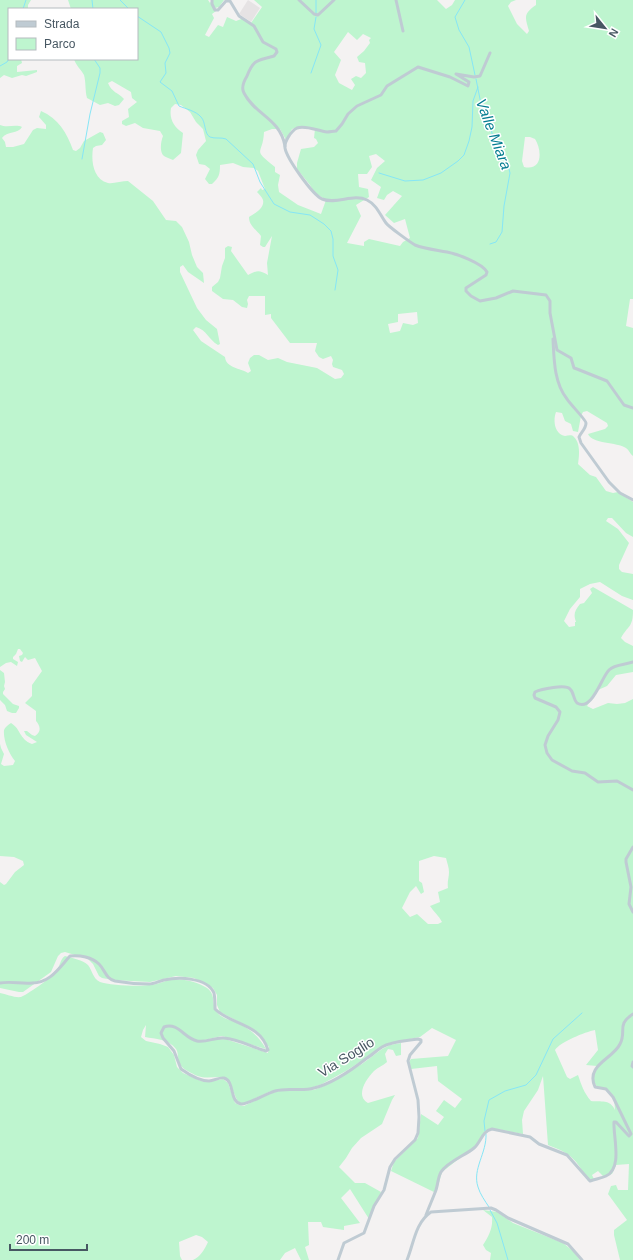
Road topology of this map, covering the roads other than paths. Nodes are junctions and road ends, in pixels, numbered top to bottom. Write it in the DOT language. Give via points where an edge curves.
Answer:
graph roads {
  1 [pos="212,0"];
  2 [pos="299,0"];
  3 [pos="334,0"];
  4 [pos="396,0"];
  5 [pos="403,31"];
  6 [pos="490,53"];
  7 [pos="285,146"];
  8 [pos="554,338"];
  9 [pos="633,408"];
  10 [pos="633,500"];
  11 [pos="633,662"];
  12 [pos="633,790"];
  13 [pos="633,847"];
  14 [pos="633,912"];
  15 [pos="0,982"];
  16 [pos="633,1014"];
  17 [pos="633,1062"];
  18 [pos="633,1067"];
  19 [pos="426,1215"];
  20 [pos="338,1260"];
  21 [pos="407,1260"];
  22 [pos="582,1260"];
  1 -- 7 [label="street" via="215,10 226,1 232,2 235,11 254,26 263,42 276,49 274,56 252,64 243,85 244,93 278,128"];
  2 -- 3 [label="street" via="316,15"];
  4 -- 5 [label="street"];
  6 -- 7 [label="street" via="480,76 456,74 469,82 468,86 450,77 418,67 388,86 381,95 357,106 336,131 298,128 292,131"];
  7 -- 8 [label="street" via="295,167 320,198 367,200 379,211 387,224 407,240 418,246 451,253 486,270 488,274 466,288 468,294 476,300 496,298 514,291 547,296 550,301"];
  8 -- 9 [label="street" via="557,350 572,358 574,368 607,381 624,405"];
  8 -- 10 [label="street" via="558,384 573,408 586,422 580,436 581,443 609,482 620,493"];
  11 -- 12 [label="street" via="609,670 587,704 576,703 571,690 565,686 538,690 534,696 556,707 560,712 546,745 547,753 552,760 572,771 585,773 598,782 617,781"];
  13 -- 14 [label="street" via="626,862 632,887 629,904"];
  15 -- 20 [label="street, Via Soglio" via="42,982 56,972 70,956 77,955 98,963 114,981 151,984 180,977 200,982 212,990 215,1009 257,1033 268,1050 224,1038 196,1041 173,1026 164,1027 161,1033 174,1051 181,1069 202,1080 225,1078 234,1099 244,1105 277,1090 314,1088 350,1070 382,1047 420,1039 421,1042 408,1061 418,1100 418,1133 415,1140 390,1167 384,1190 374,1206 364,1233 344,1243"];
  16 -- 19 [label="street" via="624,1021 621,1042 617,1049 599,1064 592,1081 595,1087 606,1089 613,1097 630,1136 614,1122 616,1160 613,1171 606,1176 589,1180 561,1151 539,1144 530,1137 492,1129 484,1133 473,1149 442,1171"];
  17 -- 18 [label="street"];
  19 -- 21 [label="street" via="419,1225"];
  19 -- 22 [label="street" via="437,1210 496,1210 508,1218 568,1244"];
}
